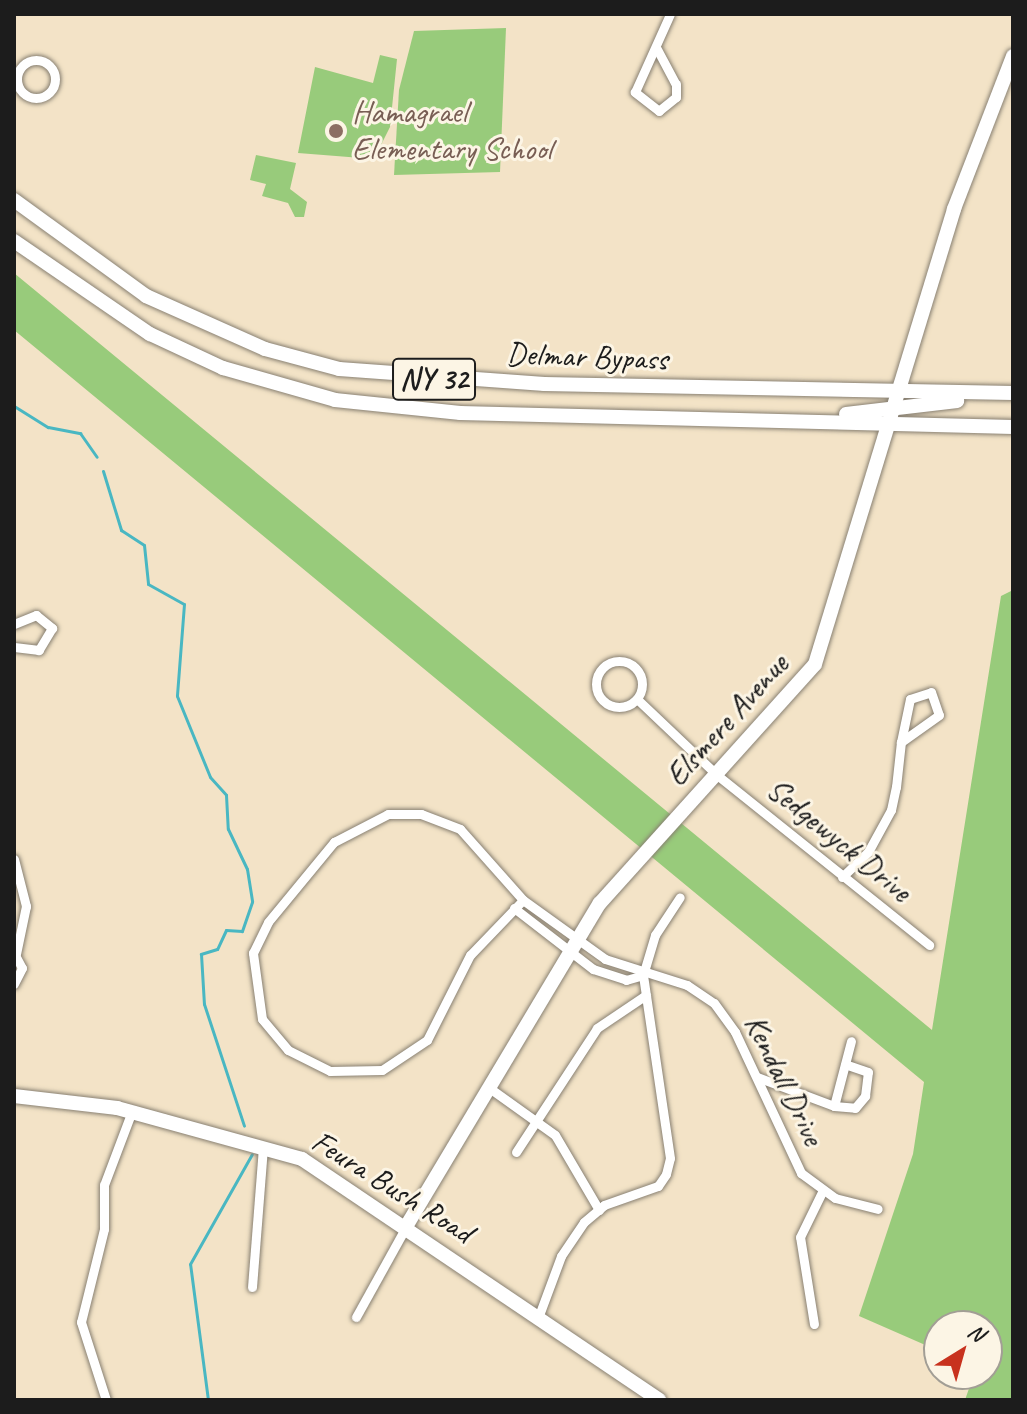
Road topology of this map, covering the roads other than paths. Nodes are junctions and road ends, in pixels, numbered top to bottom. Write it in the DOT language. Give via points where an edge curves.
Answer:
graph roads {
  1 [pos="670,14"];
  2 [pos="657,49"];
  3 [pos="1013,56"];
  4 [pos="15,71"];
  5 [pos="14,200"];
  6 [pos="14,241"];
  7 [pos="899,391"];
  8 [pos="1013,393"];
  9 [pos="1013,399"];
  10 [pos="895,408"];
  11 [pos="708,418"];
  12 [pos="890,424"];
  13 [pos="1013,427"];
  14 [pos="14,624"];
  15 [pos="14,647"];
  16 [pos="637,699"];
  17 [pos="901,742"];
  18 [pos="717,775"];
  19 [pos="14,859"];
  20 [pos="842,877"];
  21 [pos="680,897"];
  22 [pos="523,900"];
  23 [pos="514,908"];
  24 [pos="929,945"];
  25 [pos="571,946"];
  26 [pos="15,954"];
  27 [pos="643,975"];
  28 [pos="14,984"];
  29 [pos="646,995"];
  30 [pos="851,1041"];
  31 [pos="845,1064"];
  32 [pos="757,1077"];
  33 [pos="488,1087"];
  34 [pos="14,1096"];
  35 [pos="834,1106"];
  36 [pos="132,1111"];
  37 [pos="535,1118"];
  38 [pos="263,1146"];
  39 [pos="516,1152"];
  40 [pos="823,1190"];
  41 [pos="878,1209"];
  42 [pos="599,1210"];
  43 [pos="407,1225"];
  44 [pos="252,1287"];
  45 [pos="356,1317"];
  46 [pos="538,1318"];
  47 [pos="814,1324"];
  48 [pos="106,1400"];
  49 [pos="659,1400"];
  1 -- 2 [label="street"];
  2 -- 2 [label="street" via="635,92 659,111 676,97 676,84"];
  3 -- 7 [label="main road, Elsmere Avenue" via="954,209"];
  4 -- 4 [label="street" via="21,91 36,99 55,86 54,72 39,60"];
  5 -- 7 [label="main road, Delmar Bypass / NY 32" via="146,296 265,349 339,369 459,381"];
  6 -- 11 [label="main road, Delmar Bypass / NY 32" via="150,334 302,393 460,413"];
  7 -- 8 [label="main road, Delmar Bypass / NY 32"];
  7 -- 10 [label="main road, Elsmere Avenue"];
  9 -- 10 [label="main road"];
  10 -- 11 [label="main road"];
  10 -- 12 [label="main road, Elsmere Avenue"];
  11 -- 12 [label="main road, Delmar Bypass / NY 32"];
  12 -- 13 [label="main road, Delmar Bypass / NY 32"];
  12 -- 18 [label="main road, Elsmere Avenue" via="815,664"];
  14 -- 15 [label="street" via="36,615 52,628 39,650"];
  16 -- 16 [label="street" via="641,678 633,666 619,661 600,671 603,700 624,706"];
  16 -- 18 [label="street, Sedgewyck Drive"];
  17 -- 17 [label="street" via="939,715 931,692 910,699"];
  17 -- 20 [label="street" via="881,832"];
  18 -- 20 [label="street, Sedgewyck Drive"];
  18 -- 25 [label="main road, Elsmere Avenue" via="623,875"];
  19 -- 26 [label="street" via="26,906"];
  20 -- 24 [label="street, Sedgewyck Drive"];
  21 -- 27 [label="street" via="655,935"];
  22 -- 23 [label="street"];
  22 -- 23 [label="street" via="460,829 421,814 359,823 334,842 268,922 253,953 262,1019 288,1050 330,1071 382,1070 427,1040 470,955"];
  22 -- 25 [label="street"];
  23 -- 25 [label="street"];
  25 -- 27 [label="street, Kendall Drive"];
  25 -- 33 [label="main road, Elsmere Avenue"];
  26 -- 28 [label="street" via="22,973"];
  27 -- 29 [label="street"];
  27 -- 32 [label="street, Kendall Drive" via="687,985 714,1003"];
  29 -- 37 [label="street" via="597,1028"];
  29 -- 42 [label="street" via="670,1158 658,1186"];
  30 -- 31 [label="street"];
  31 -- 35 [label="street"];
  31 -- 35 [label="street" via="868,1072 865,1096 855,1108"];
  32 -- 35 [label="street"];
  32 -- 40 [label="street, Kendall Drive" via="786,1154"];
  33 -- 37 [label="street"];
  33 -- 43 [label="main road, Elsmere Avenue"];
  34 -- 36 [label="main road, Feura Bush Road"];
  36 -- 38 [label="main road, Feura Bush Road"];
  36 -- 48 [label="street" via="104,1185 104,1229 81,1322"];
  37 -- 39 [label="street"];
  37 -- 42 [label="street" via="555,1135"];
  38 -- 43 [label="main road, Feura Bush Road" via="302,1159"];
  38 -- 44 [label="street"];
  40 -- 41 [label="street, Kendall Drive"];
  40 -- 47 [label="street" via="800,1237"];
  42 -- 46 [label="street" via="570,1238"];
  43 -- 45 [label="street"];
  43 -- 46 [label="main road, Feura Bush Road"];
  46 -- 49 [label="main road, Feura Bush Road"];
}
